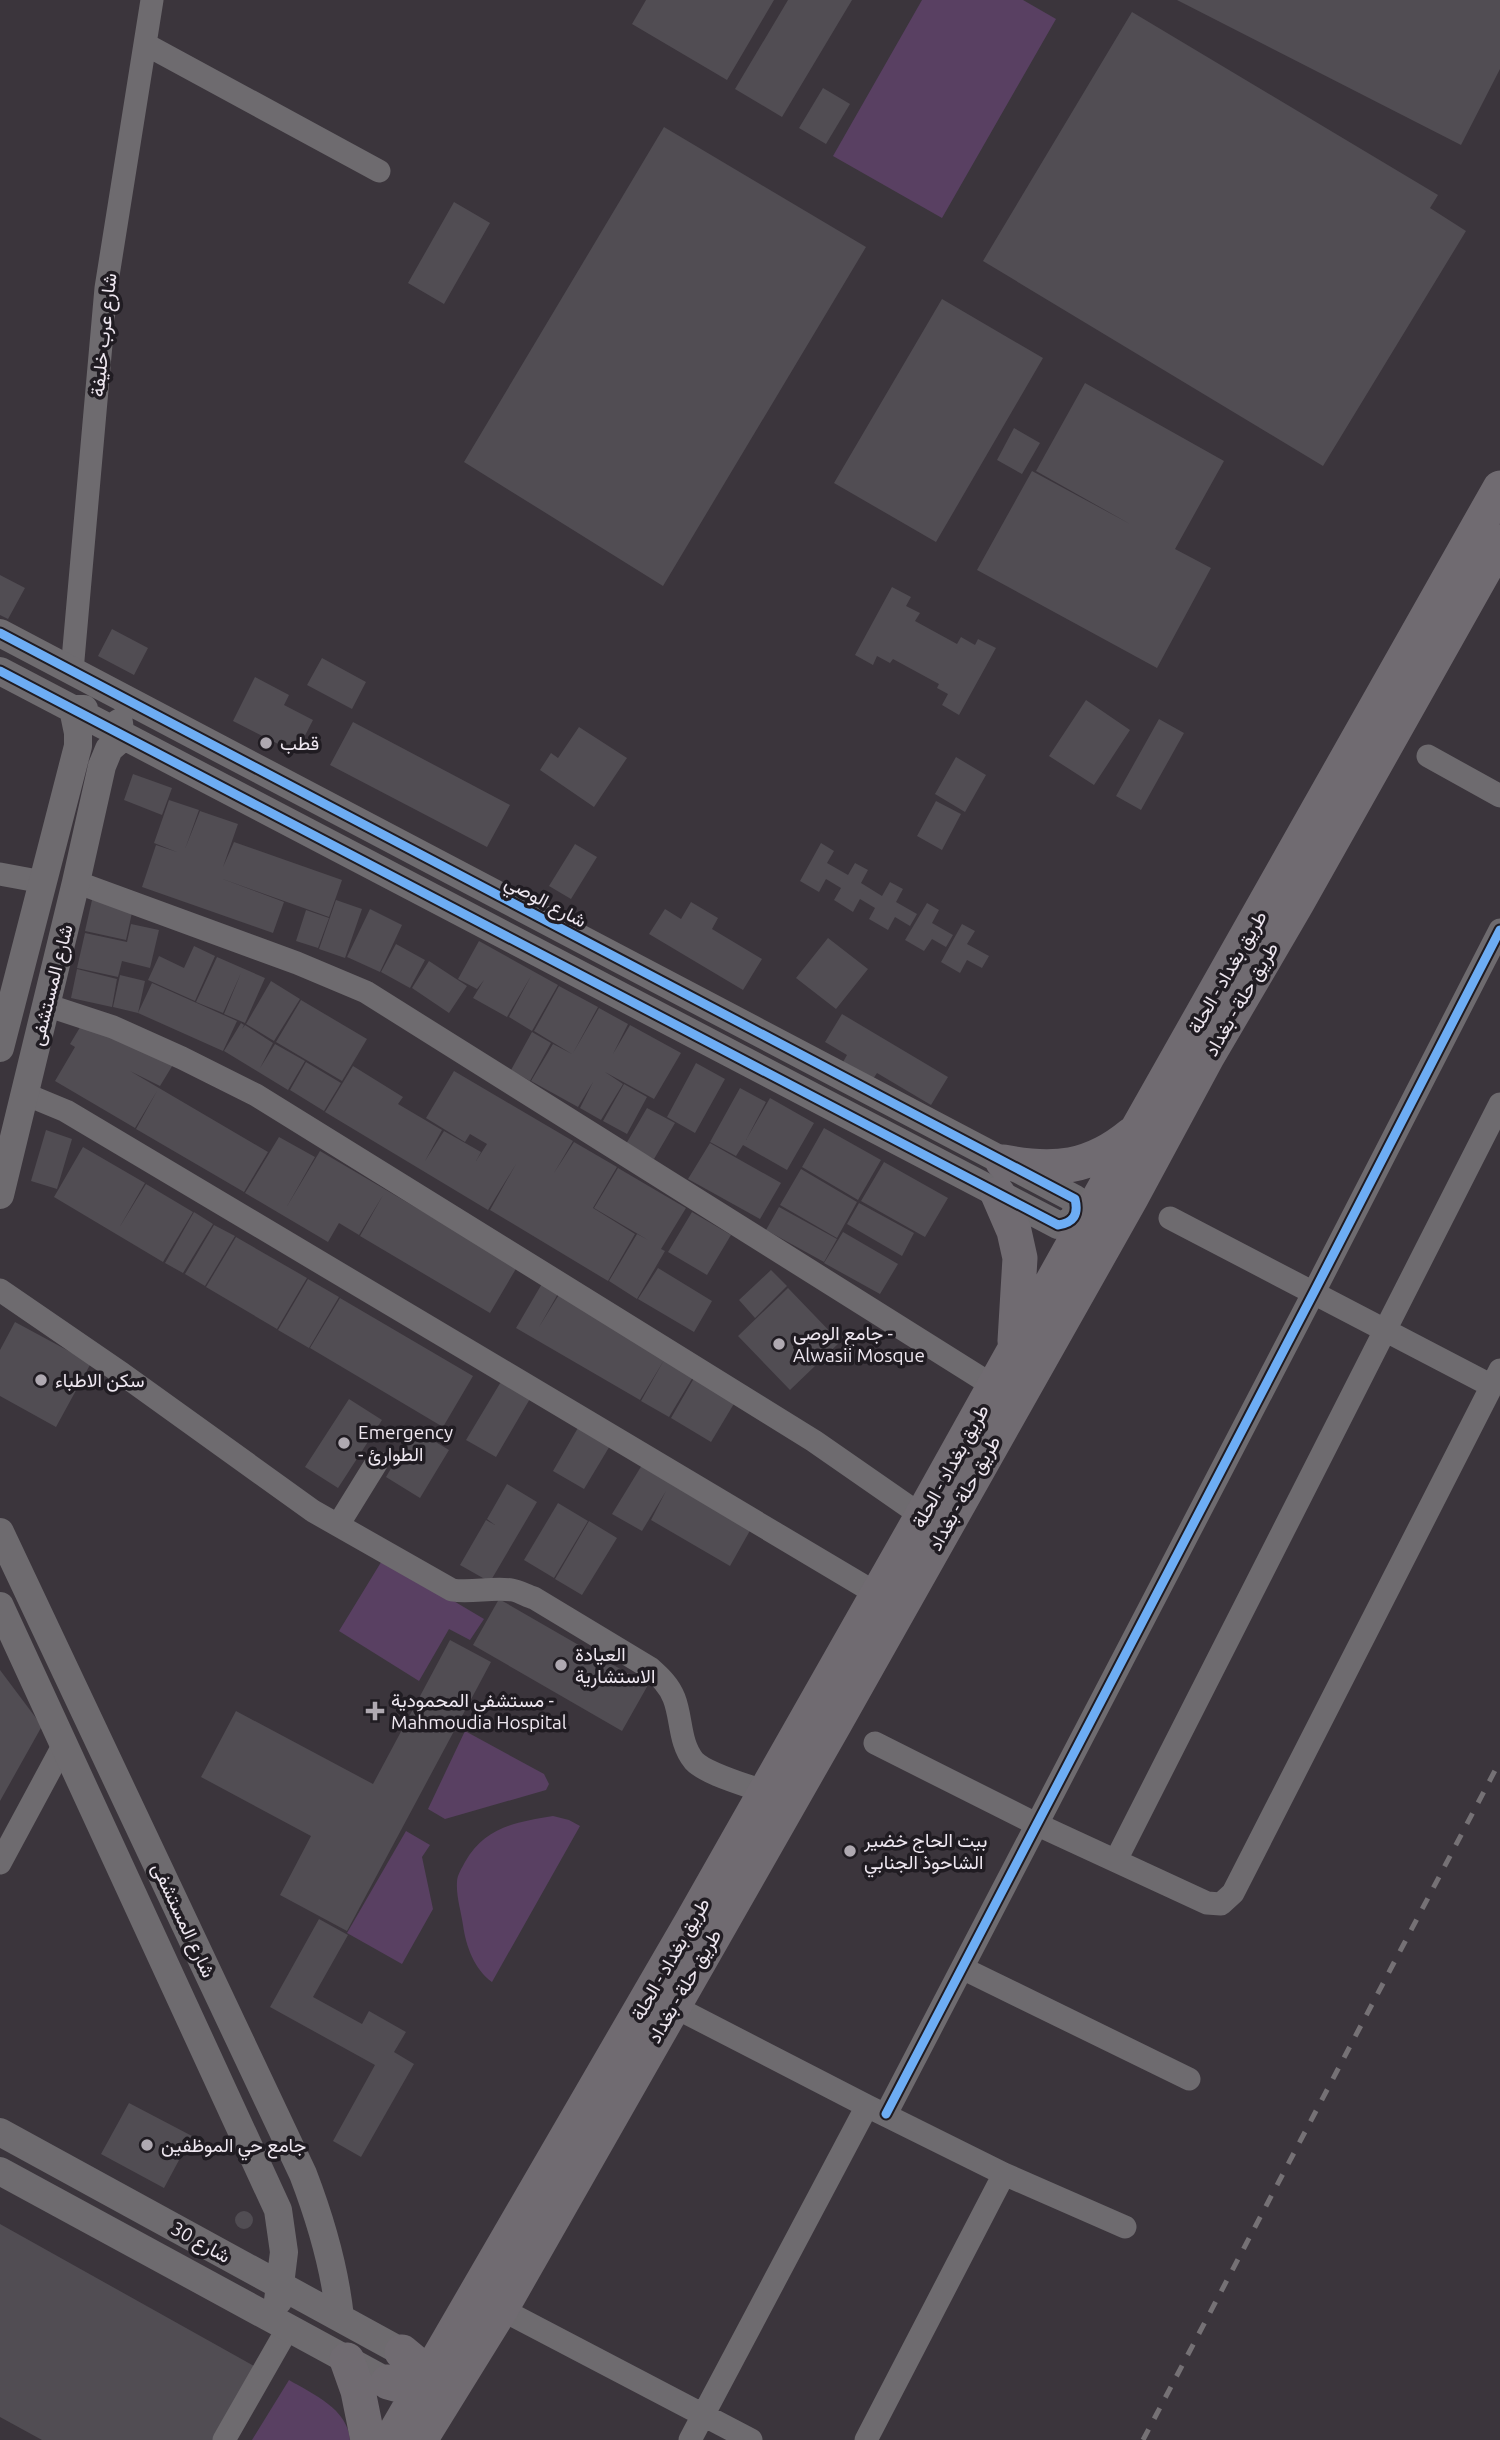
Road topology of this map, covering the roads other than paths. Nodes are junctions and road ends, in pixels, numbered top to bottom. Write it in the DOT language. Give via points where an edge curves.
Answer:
graph roads {
  1 [pos="152,0"];
  2 [pos="145,44"];
  3 [pos="379,171"];
  4 [pos="1500,488"];
  5 [pos="1500,542"];
  6 [pos="0,634"];
  7 [pos="0,671"];
  8 [pos="102,706"];
  9 [pos="1428,756"];
  10 [pos="72,769"];
  11 [pos="100,775"];
  12 [pos="1500,796"];
  13 [pos="0,874"];
  14 [pos="43,882"];
  15 [pos="76,882"];
  16 [pos="1500,930"];
  17 [pos="46,1005"];
  18 [pos="0,1048"];
  19 [pos="25,1094"];
  20 [pos="1500,1104"];
  21 [pos="1137,1130"];
  22 [pos="1001,1178"];
  23 [pos="0,1195"];
  24 [pos="1170,1217"];
  25 [pos="0,1290"];
  26 [pos="1314,1292"];
  27 [pos="1385,1330"];
  28 [pos="1014,1352"];
  29 [pos="1496,1378"];
  30 [pos="995,1387"];
  31 [pos="377,1462"];
  32 [pos="922,1516"];
  33 [pos="338,1525"];
  34 [pos="0,1532"];
  35 [pos="877,1594"];
  36 [pos="0,1606"];
  37 [pos="875,1743"];
  38 [pos="63,1745"];
  39 [pos="765,1792"];
  40 [pos="1036,1824"];
  41 [pos="1116,1860"];
  42 [pos="0,1863"];
  43 [pos="962,1968"];
  44 [pos="673,2006"];
  45 [pos="1189,2079"];
  46 [pos="876,2110"];
  47 [pos="0,2132"];
  48 [pos="0,2171"];
  49 [pos="1004,2174"];
  50 [pos="313,2199"];
  51 [pos="278,2210"];
  52 [pos="1125,2227"];
  53 [pos="283,2298"];
  54 [pos="501,2308"];
  55 [pos="340,2318"];
  56 [pos="347,2360"];
  57 [pos="431,2378"];
  58 [pos="703,2416"];
  59 [pos="224,2440"];
  60 [pos="368,2440"];
  61 [pos="391,2440"];
  62 [pos="420,2440"];
  63 [pos="690,2440"];
  64 [pos="751,2440"];
  65 [pos="866,2440"];
  1 -- 2 [label="street, شارع عرب خليفة"];
  2 -- 3 [label="street"];
  2 -- 8 [label="street, شارع عرب خليفة" via="106,288"];
  4 -- 21 [label="main road, طريق بغداد - الحلة"];
  5 -- 44 [label="main road, طريق حلة - بغداد"];
  6 -- 8 [label="street"];
  7 -- 8 [label="street"];
  8 -- 10 [label="street, شارع المستشفى"];
  8 -- 11 [label="street, شارع المستشفى"];
  8 -- 22 [label="street"];
  9 -- 12 [label="street"];
  10 -- 11 [label="street" via="88,760 99,768"];
  10 -- 14 [label="street, شارع المستشفى"];
  11 -- 15 [label="street, شارع المستشفى"];
  13 -- 14 [label="street"];
  14 -- 18 [label="street, شارع المستشفى"];
  15 -- 17 [label="street, شارع المستشفى"];
  15 -- 30 [label="street" via="366,992"];
  16 -- 26 [label="street"];
  17 -- 19 [label="street, شارع المستشفى"];
  17 -- 32 [label="street" via="113,1027 256,1095 814,1441"];
  19 -- 23 [label="street, شارع المستشفى"];
  19 -- 35 [label="street" via="66,1111"];
  20 -- 27 [label="street"];
  21 -- 22 [label="main road" via="1093,1159"];
  21 -- 28 [label="main road, طريق بغداد - الحلة"];
  22 -- 22 [label="street" via="1058,1225 1075,1218 1075,1199"];
  22 -- 28 [label="main road" via="1020,1258"];
  24 -- 26 [label="street"];
  25 -- 33 [label="street"];
  26 -- 27 [label="street"];
  26 -- 40 [label="street"];
  27 -- 29 [label="street"];
  27 -- 41 [label="street"];
  28 -- 30 [label="main road, طريق بغداد - الحلة"];
  29 -- 41 [label="street" via="1233,1893 1221,1904 1207,1903"];
  30 -- 32 [label="main road, طريق بغداد - الحلة"];
  31 -- 33 [label="street"];
  32 -- 35 [label="main road, طريق بغداد - الحلة"];
  33 -- 39 [label="street" via="452,1590 514,1590 534,1598 650,1668 665,1681 674,1698 685,1743 695,1762"];
  34 -- 50 [label="street, شارع المستشفى"];
  35 -- 39 [label="main road, طريق بغداد - الحلة"];
  36 -- 38 [label="street, شارع المستشفى"];
  37 -- 40 [label="street"];
  38 -- 42 [label="street"];
  38 -- 51 [label="street, شارع المستشفى"];
  39 -- 57 [label="main road, طريق بغداد - الحلة"];
  40 -- 41 [label="street"];
  40 -- 43 [label="street"];
  43 -- 45 [label="street"];
  43 -- 46 [label="street"];
  44 -- 46 [label="street"];
  44 -- 54 [label="main road, طريق حلة - بغداد"];
  46 -- 49 [label="street"];
  46 -- 58 [label="street"];
  47 -- 53 [label="street, شارع 30"];
  48 -- 53 [label="street, شارع 30" via="248,2306"];
  49 -- 52 [label="street"];
  49 -- 65 [label="street"];
  50 -- 51 [label="street" via="308,2217 298,2222 287,2220"];
  50 -- 55 [label="street, شارع المستشفى" via="337,2287"];
  51 -- 53 [label="street, شارع المستشفى" via="284,2238"];
  53 -- 55 [label="street, شارع 30"];
  53 -- 56 [label="street, شارع 30"];
  53 -- 59 [label="street"];
  54 -- 57 [label="main road, طريق حلة - بغداد"];
  54 -- 58 [label="street"];
  55 -- 57 [label="street, شارع 30"];
  56 -- 57 [label="street, شارع 30"];
  56 -- 60 [label="main road"];
  57 -- 61 [label="main road, طريق بغداد - الحلة"];
  57 -- 62 [label="main road, طريق حلة - بغداد"];
  58 -- 63 [label="street"];
  58 -- 64 [label="street"];
}
